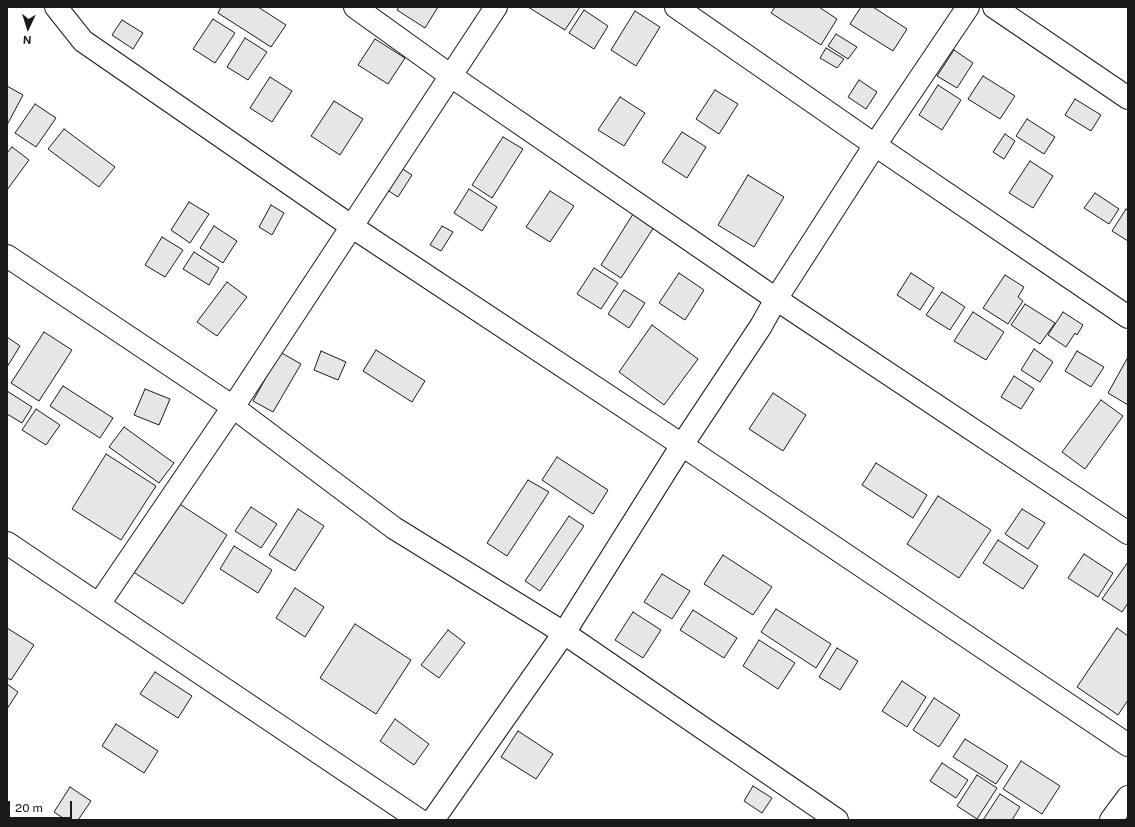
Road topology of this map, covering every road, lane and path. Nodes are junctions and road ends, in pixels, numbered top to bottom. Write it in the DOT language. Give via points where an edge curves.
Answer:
graph roads {
  1 [pos="56,7"];
  2 [pos="355,7"];
  3 [pos="496,7"];
  4 [pos="676,7"];
  5 [pos="968,7"];
  6 [pos="994,7"];
  7 [pos="450,76"];
  8 [pos="1128,98"];
  9 [pos="875,145"];
  10 [pos="351,226"];
  11 [pos="7,256"];
  12 [pos="776,299"];
  13 [pos="1128,317"];
  14 [pos="233,407"];
  15 [pos="682,445"];
  16 [pos="1128,533"];
  17 [pos="7,543"];
  18 [pos="99,604"];
  19 [pos="564,633"];
  20 [pos="1128,745"];
  21 [pos="1128,797"];
  22 [pos="419,820"];
  23 [pos="433,820"];
  24 [pos="837,820"];
  25 [pos="1111,820"];
  1 -- 10 [label="street" via="83,41"];
  2 -- 7 [label="street"];
  3 -- 7 [label="street"];
  4 -- 9 [label="street"];
  5 -- 9 [label="street"];
  6 -- 8 [label="street"];
  7 -- 10 [label="street"];
  7 -- 12 [label="street"];
  9 -- 12 [label="street"];
  9 -- 13 [label="street"];
  10 -- 14 [label="street"];
  10 -- 15 [label="street"];
  11 -- 14 [label="street"];
  12 -- 15 [label="street" via="761,326"];
  12 -- 16 [label="street"];
  14 -- 18 [label="street"];
  14 -- 19 [label="street" via="394,528"];
  15 -- 19 [label="street"];
  15 -- 20 [label="street"];
  17 -- 18 [label="street"];
  18 -- 22 [label="street"];
  19 -- 23 [label="street"];
  19 -- 24 [label="street"];
  21 -- 25 [label="street"];
}
